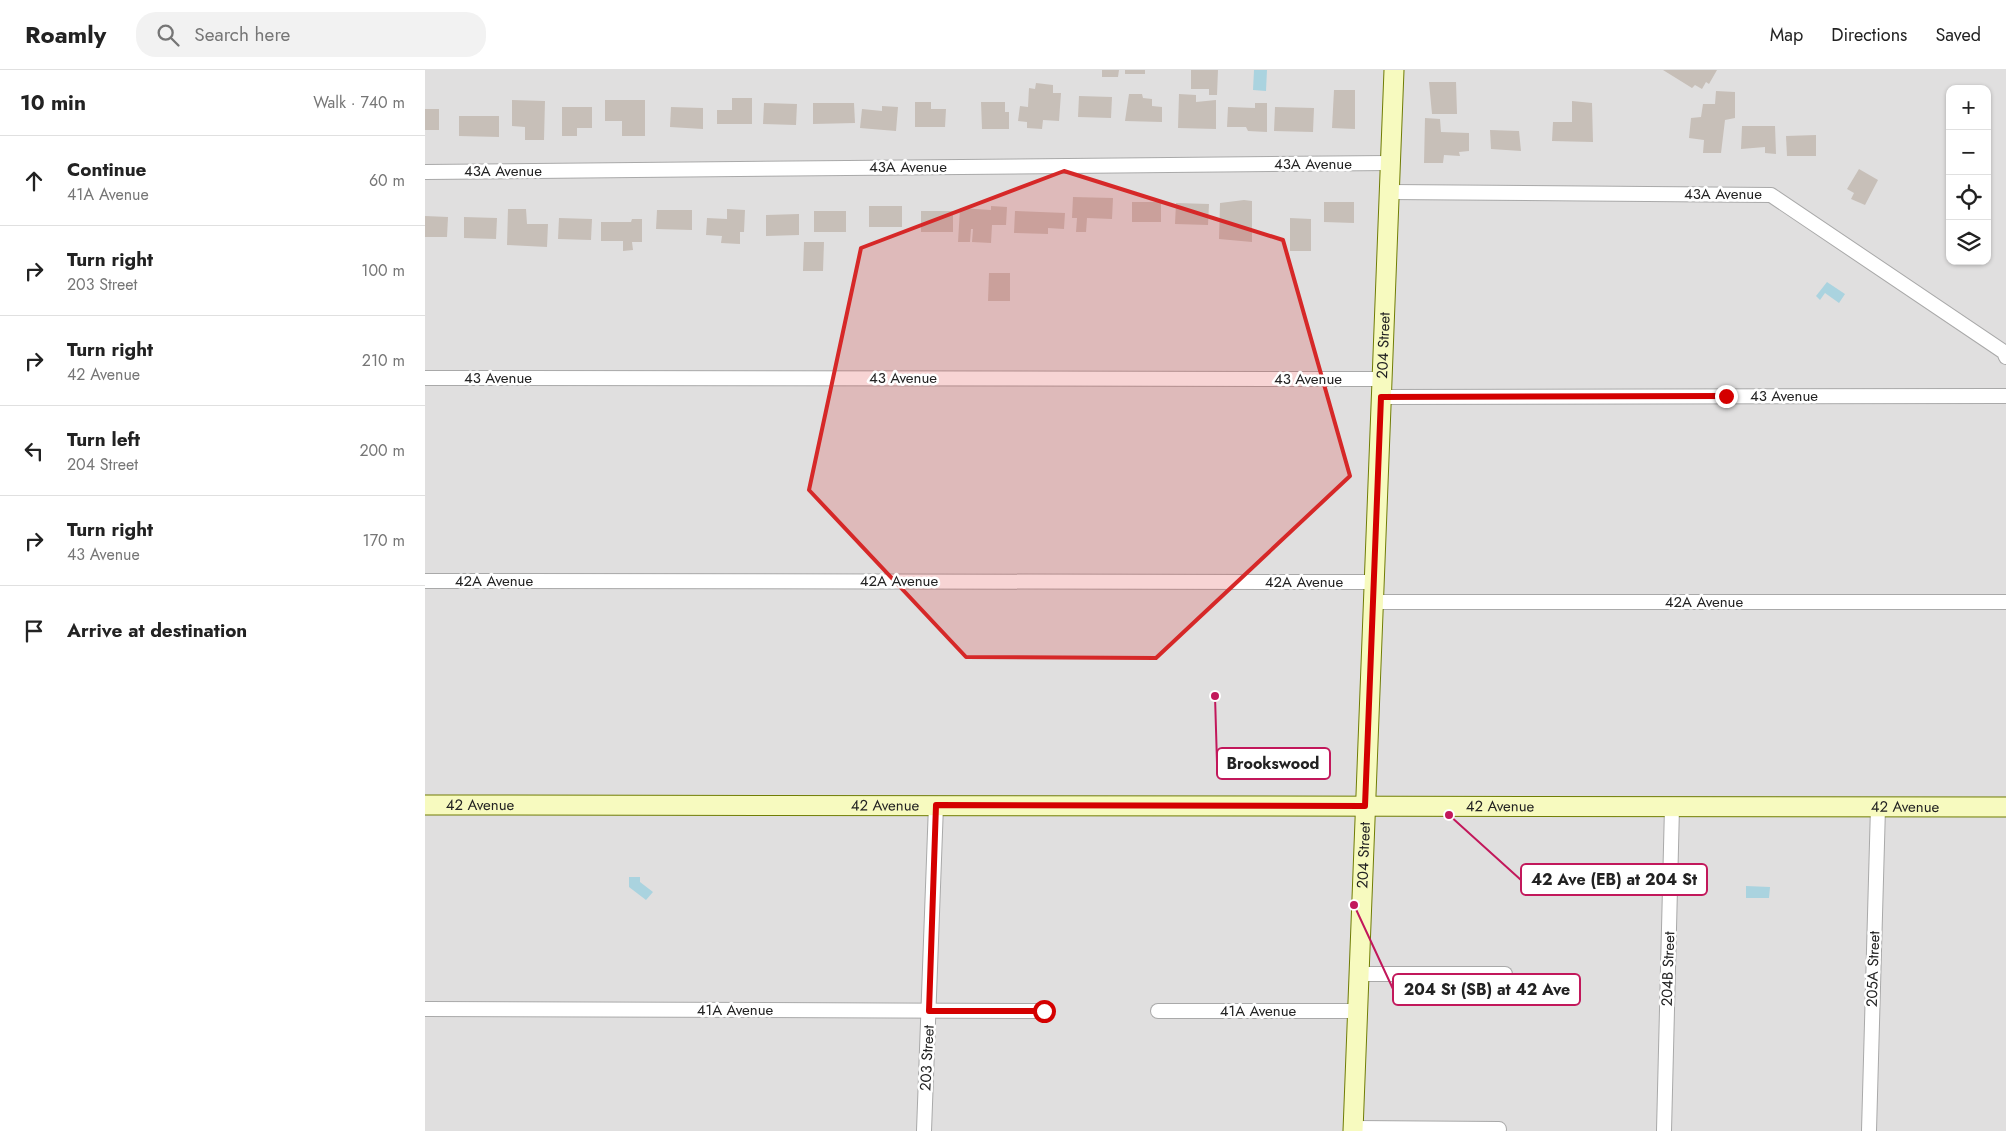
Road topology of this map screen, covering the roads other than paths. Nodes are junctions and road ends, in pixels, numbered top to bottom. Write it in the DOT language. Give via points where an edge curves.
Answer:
graph roads {
  1 [pos="1394,70"];
  2 [pos="1390,163"];
  3 [pos="425,172"];
  4 [pos="1389,192"];
  5 [pos="2006,358"];
  6 [pos="425,378"];
  7 [pos="1381,388"];
  8 [pos="2006,396"];
  9 [pos="425,581"];
  10 [pos="1373,582"];
  11 [pos="1373,602"];
  12 [pos="2006,602"];
  13 [pos="425,805"];
  14 [pos="936,805"];
  15 [pos="1365,806"];
  16 [pos="1672,807"];
  17 [pos="1878,807"];
  18 [pos="2006,807"];
  19 [pos="1359,974"];
  20 [pos="1505,974"];
  21 [pos="425,1009"];
  22 [pos="929,1011"];
  23 [pos="1044,1011"];
  24 [pos="1158,1011"];
  25 [pos="1357,1011"];
  26 [pos="1499,1129"];
  27 [pos="1353,1130"];
  28 [pos="924,1131"];
  29 [pos="1664,1131"];
  30 [pos="1869,1131"];
  1 -- 2 [label="street, 204 Street"];
  2 -- 3 [label="street, 43A Avenue"];
  2 -- 4 [label="street, 204 Street"];
  4 -- 5 [label="street, 43A Avenue" via="1771,194 2004,352"];
  4 -- 7 [label="street, 204 Street"];
  6 -- 7 [label="street, 43 Avenue"];
  7 -- 8 [label="street, 43 Avenue"];
  7 -- 10 [label="street, 204 Street"];
  9 -- 10 [label="street, 42A Avenue"];
  10 -- 11 [label="street, 204 Street"];
  11 -- 12 [label="street, 42A Avenue"];
  11 -- 15 [label="street, 204 Street"];
  13 -- 14 [label="street, 42 Avenue"];
  14 -- 15 [label="street, 42 Avenue"];
  14 -- 22 [label="street, 203 Street"];
  15 -- 16 [label="street, 42 Avenue"];
  15 -- 19 [label="street, 204 Street"];
  16 -- 17 [label="street, 42 Avenue"];
  16 -- 29 [label="street, 204B Street"];
  17 -- 18 [label="street, 42 Avenue"];
  17 -- 30 [label="street, 205A Street"];
  19 -- 20 [label="street"];
  19 -- 25 [label="street, 204 Street"];
  21 -- 22 [label="street, 41A Avenue"];
  22 -- 23 [label="street, 41A Avenue"];
  22 -- 28 [label="street, 203 Street"];
  24 -- 25 [label="street, 41A Avenue"];
  25 -- 27 [label="street, 204 Street"];
  26 -- 27 [label="street"];
}
